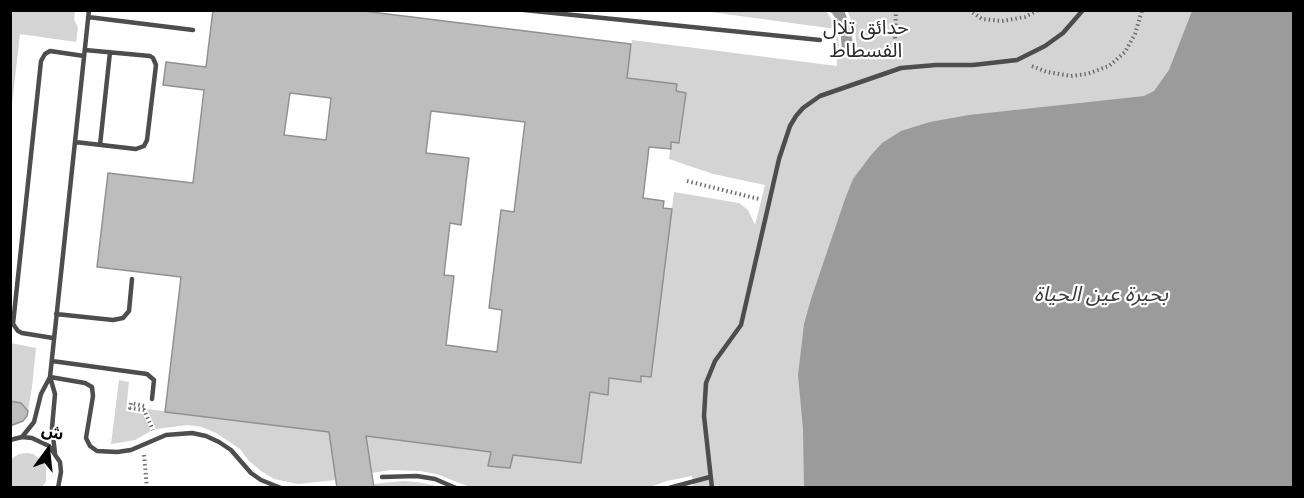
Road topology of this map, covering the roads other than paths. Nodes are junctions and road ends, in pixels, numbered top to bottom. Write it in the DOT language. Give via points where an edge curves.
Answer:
graph roads {
  1 [pos="89,10"];
  2 [pos="524,10"];
  3 [pos="1083,10"];
  4 [pos="88,17"];
  5 [pos="193,30"];
  6 [pos="820,40"];
  7 [pos="85,50"];
  8 [pos="110,52"];
  9 [pos="84,56"];
  10 [pos="75,142"];
  11 [pos="100,145"];
  12 [pos="132,279"];
  13 [pos="56,314"];
  14 [pos="53,338"];
  15 [pos="52,361"];
  16 [pos="50,377"];
  17 [pos="152,399"];
  18 [pos="22,437"];
  19 [pos="10,440"];
  20 [pos="55,453"];
  21 [pos="382,477"];
  22 [pos="710,477"];
  23 [pos="58,488"];
  24 [pos="281,488"];
  25 [pos="456,488"];
  26 [pos="669,488"];
  27 [pos="712,488"];
  1 -- 4 [label="lane"];
  2 -- 6 [label="lane"];
  3 -- 22 [label="lane" via="1063,33 1017,60 901,68 820,96 796,116 786,137 741,325 715,361 706,382 704,416"];
  4 -- 5 [label="lane"];
  4 -- 7 [label="lane"];
  7 -- 8 [label="lane"];
  7 -- 9 [label="lane"];
  8 -- 11 [label="lane"];
  8 -- 11 [label="lane" via="150,56 156,65 146,143 136,149"];
  9 -- 10 [label="lane"];
  9 -- 14 [label="lane" via="50,51 42,57 39,73 13,324 22,333"];
  10 -- 11 [label="lane"];
  10 -- 13 [label="lane"];
  12 -- 13 [label="lane" via="129,311 123,318"];
  13 -- 14 [label="lane"];
  14 -- 15 [label="lane"];
  15 -- 16 [label="lane"];
  15 -- 17 [label="lane" via="147,374 153,380"];
  16 -- 18 [label="lane" via="33,422"];
  16 -- 20 [label="lane" via="56,394 52,428"];
  16 -- 24 [label="lane" via="85,382 92,387 86,438 93,449 131,450 157,437 179,433 206,436 231,450 261,480"];
  18 -- 19 [label="lane"];
  18 -- 20 [label="lane" via="41,441"];
  20 -- 23 [label="lane" via="61,472"];
  21 -- 25 [label="lane" via="417,476"];
  22 -- 26 [label="lane"];
  22 -- 27 [label="lane"];
}
